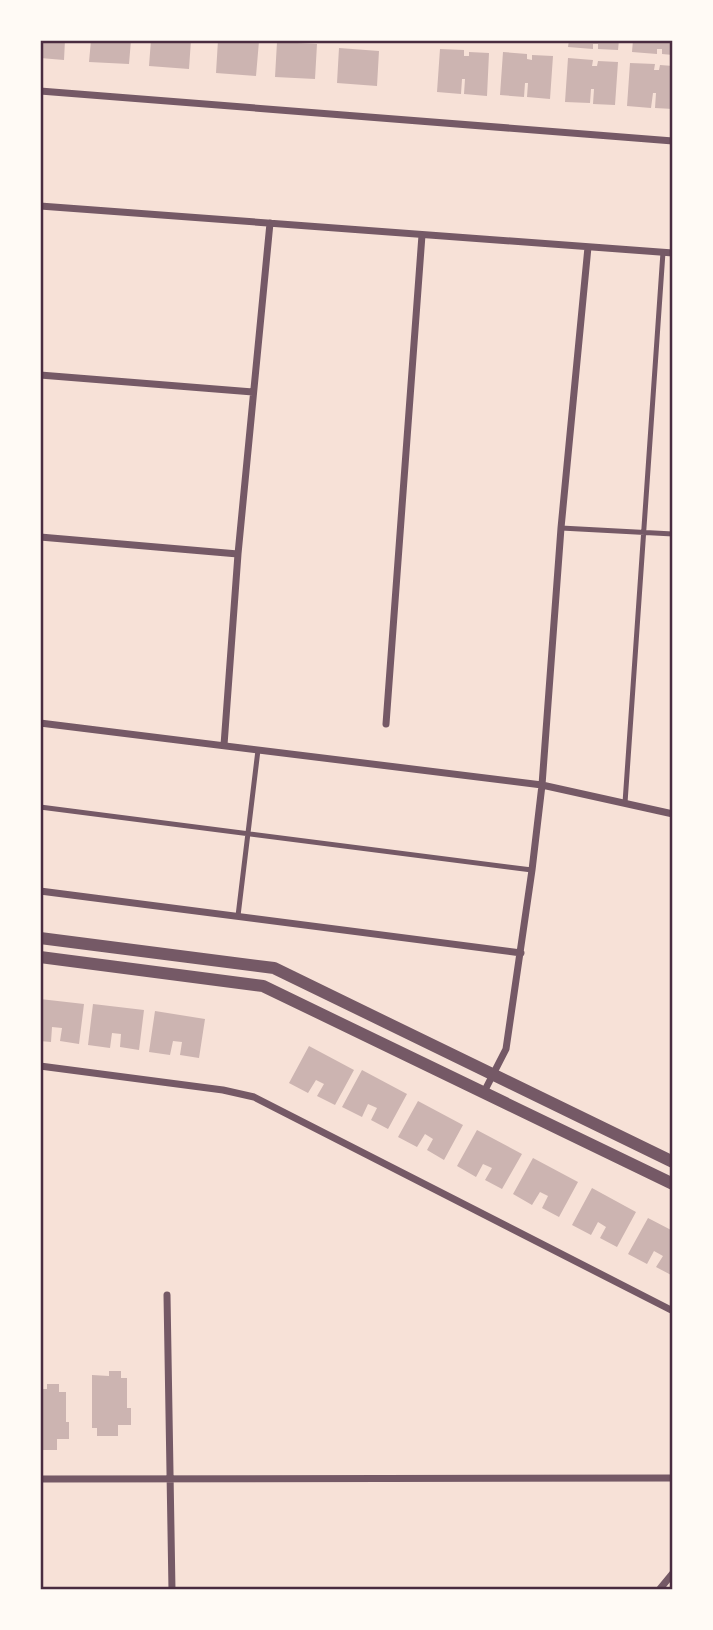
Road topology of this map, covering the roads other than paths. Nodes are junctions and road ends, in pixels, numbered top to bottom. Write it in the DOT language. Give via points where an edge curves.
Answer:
graph roads {
  1 [pos="40,91"];
  2 [pos="673,141"];
  3 [pos="40,206"];
  4 [pos="270,223"];
  5 [pos="422,234"];
  6 [pos="588,247"];
  7 [pos="663,252"];
  8 [pos="673,253"];
  9 [pos="40,375"];
  10 [pos="253,393"];
  11 [pos="561,528"];
  12 [pos="644,533"];
  13 [pos="673,534"];
  14 [pos="40,537"];
  15 [pos="238,554"];
  16 [pos="40,723"];
  17 [pos="386,724"];
  18 [pos="224,745"];
  19 [pos="258,750"];
  20 [pos="542,785"];
  21 [pos="625,803"];
  22 [pos="40,807"];
  23 [pos="673,814"];
  24 [pos="248,833"];
  25 [pos="532,870"];
  26 [pos="40,891"];
  27 [pos="238,916"];
  28 [pos="40,938"];
  29 [pos="521,953"];
  30 [pos="40,957"];
  31 [pos="40,1066"];
  32 [pos="495,1075"];
  33 [pos="484,1092"];
  34 [pos="673,1162"];
  35 [pos="673,1184"];
  36 [pos="167,1295"];
  37 [pos="673,1311"];
  38 [pos="673,1478"];
  39 [pos="40,1479"];
  40 [pos="170,1479"];
  41 [pos="673,1573"];
  42 [pos="172,1590"];
  43 [pos="659,1590"];
  1 -- 2 [label="street"];
  3 -- 4 [label="street"];
  4 -- 5 [label="street"];
  4 -- 10 [label="street"];
  5 -- 6 [label="street"];
  5 -- 17 [label="street"];
  6 -- 7 [label="street"];
  6 -- 11 [label="street"];
  7 -- 8 [label="street"];
  7 -- 12 [label="lane"];
  9 -- 10 [label="street"];
  10 -- 15 [label="street"];
  11 -- 12 [label="lane"];
  11 -- 20 [label="street"];
  12 -- 13 [label="lane"];
  12 -- 21 [label="lane"];
  14 -- 15 [label="street"];
  15 -- 18 [label="street"];
  16 -- 18 [label="street"];
  18 -- 19 [label="street"];
  19 -- 20 [label="street"];
  19 -- 24 [label="lane"];
  20 -- 21 [label="street"];
  20 -- 25 [label="street"];
  21 -- 23 [label="street"];
  22 -- 24 [label="lane"];
  24 -- 25 [label="lane"];
  24 -- 27 [label="lane"];
  25 -- 29 [label="street"];
  26 -- 27 [label="street"];
  27 -- 29 [label="street"];
  28 -- 32 [label="street" via="274,968"];
  29 -- 32 [label="street" via="506,1049"];
  30 -- 33 [label="street" via="263,986"];
  31 -- 37 [label="street" via="254,1097"];
  32 -- 33 [label="street"];
  32 -- 34 [label="street"];
  33 -- 35 [label="street"];
  36 -- 40 [label="street"];
  38 -- 40 [label="street"];
  39 -- 40 [label="street"];
  40 -- 42 [label="street"];
  41 -- 43 [label="street"];
}
